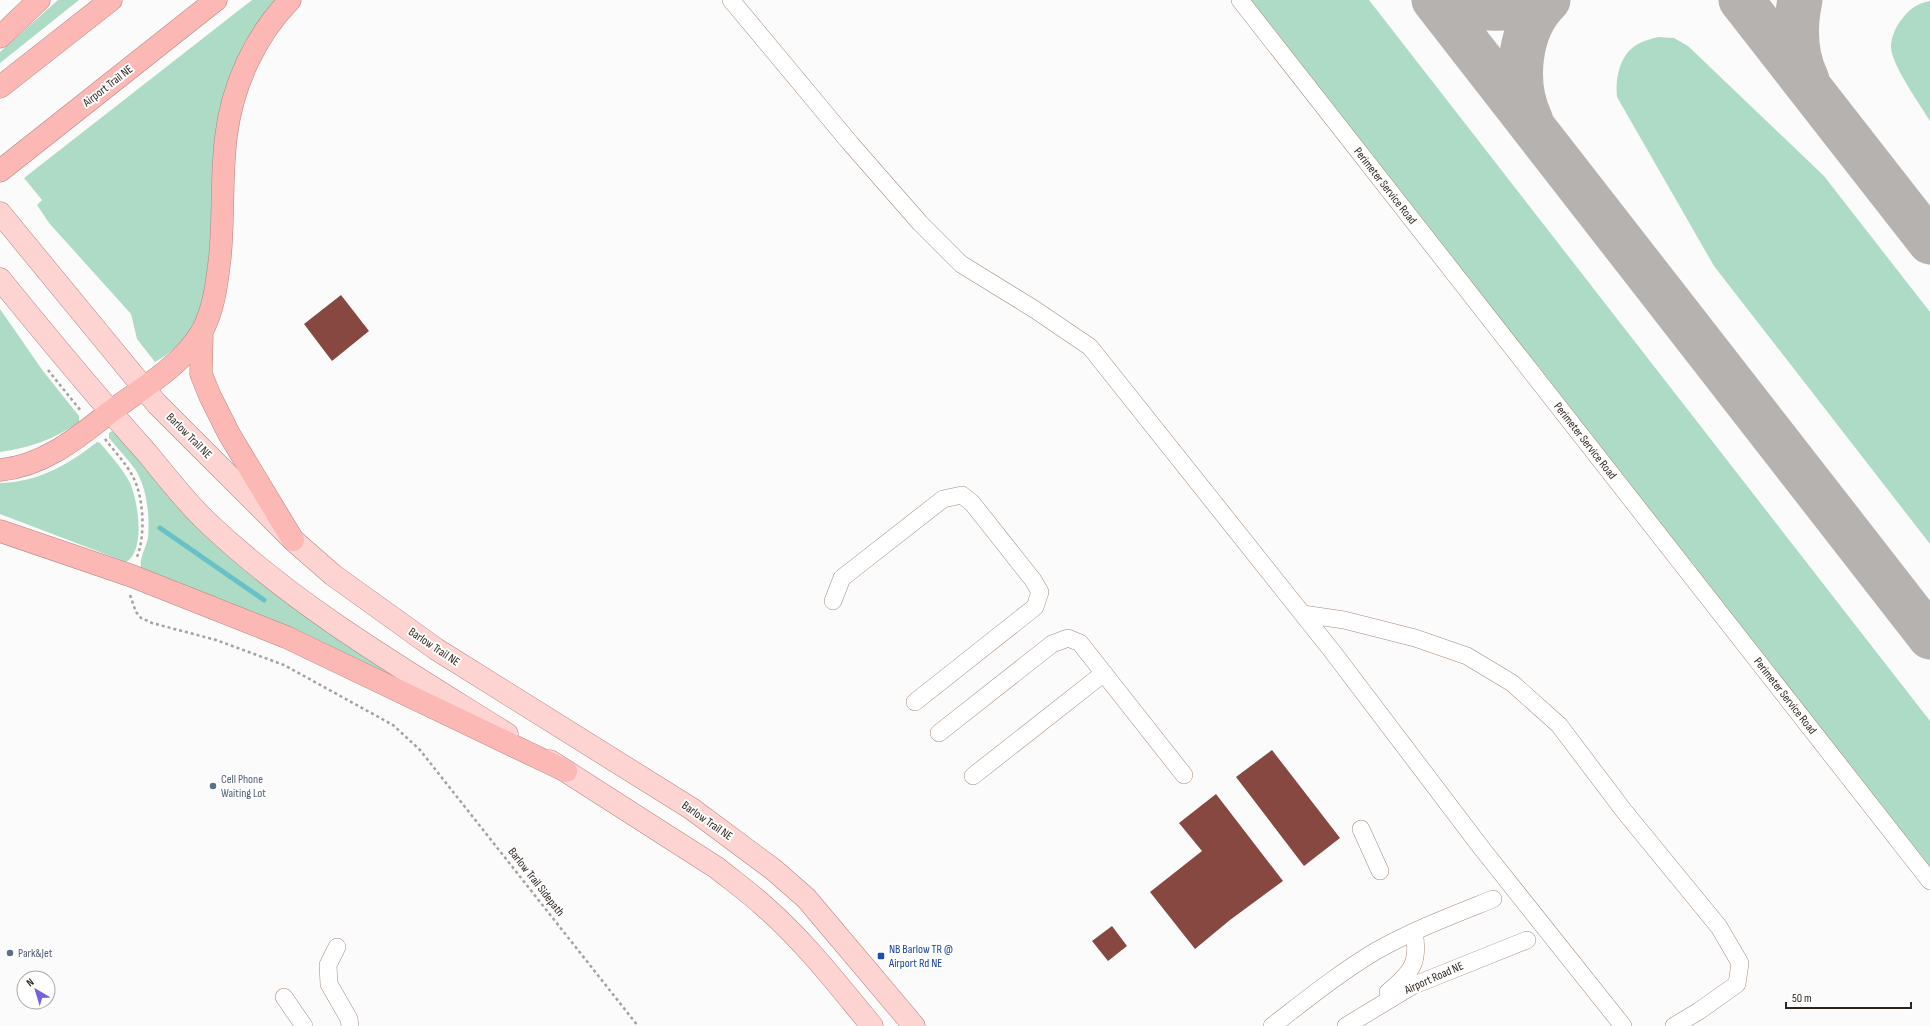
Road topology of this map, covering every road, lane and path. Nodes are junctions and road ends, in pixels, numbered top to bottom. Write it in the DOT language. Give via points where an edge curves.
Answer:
graph roads {
  1 [pos="39,0"];
  2 [pos="111,0"];
  3 [pos="216,0"];
  4 [pos="290,0"];
  5 [pos="731,0"];
  6 [pos="1240,0"];
  7 [pos="0,37"];
  8 [pos="0,87"];
  9 [pos="0,171"];
  10 [pos="5,219"];
  11 [pos="0,279"];
  12 [pos="202,332"];
  13 [pos="142,387"];
  14 [pos="110,412"];
  15 [pos="104,439"];
  16 [pos="0,470"];
  17 [pos="0,531"];
  18 [pos="293,540"];
  19 [pos="134,564"];
  20 [pos="129,589"];
  21 [pos="833,601"];
  22 [pos="1303,614"];
  23 [pos="1104,673"];
  24 [pos="915,702"];
  25 [pos="939,733"];
  26 [pos="566,771"];
  27 [pos="1184,775"];
  28 [pos="973,776"];
  29 [pos="1361,829"];
  30 [pos="1380,871"];
  31 [pos="1930,881"];
  32 [pos="1493,899"];
  33 [pos="1414,932"];
  34 [pos="1527,940"];
  35 [pos="337,947"];
  36 [pos="284,997"];
  37 [pos="304,1026"];
  38 [pos="350,1026"];
  39 [pos="638,1026"];
  40 [pos="872,1026"];
  41 [pos="914,1026"];
  42 [pos="1272,1026"];
  43 [pos="1346,1026"];
  44 [pos="1623,1026"];
  45 [pos="1674,1026"];
  1 -- 7 [label="highway"];
  2 -- 8 [label="highway"];
  3 -- 9 [label="highway, Airport Trail NE"];
  4 -- 12 [label="highway" via="269,24 249,56 234,101 226,136 222,242 217,282 210,313"];
  5 -- 22 [label="street" via="915,218 961,264 1090,347"];
  6 -- 31 [label="street, Perimeter Service Road"];
  10 -- 13 [label="main road, Barlow Trail NE"];
  11 -- 14 [label="main road"];
  12 -- 13 [label="highway" via="180,360"];
  12 -- 18 [label="highway" via="202,374 210,396 229,434"];
  13 -- 14 [label="highway"];
  13 -- 18 [label="main road, Barlow Trail NE"];
  14 -- 16 [label="highway" via="56,452 33,462"];
  14 -- 26 [label="main road" via="205,520 286,588 393,663"];
  15 -- 19 [label="path" via="133,476 138,488 142,544"];
  17 -- 26 [label="highway" via="132,576 286,637"];
  18 -- 41 [label="main road, Barlow Trail NE" via="333,575 436,649 692,810 774,870 806,898"];
  20 -- 39 [label="path, Barlow Trail Sidepath" via="132,604 141,618 216,640 284,665 392,725 420,750"];
  21 -- 24 [label="street" via="842,578 943,499 962,495 972,503 1040,592 1035,607"];
  22 -- 44 [label="street" via="1483,850"];
  22 -- 45 [label="street" via="1344,620 1415,638 1467,656 1512,683 1559,725 1624,811 1719,927 1740,963 1737,984"];
  23 -- 25 [label="street" via="1080,643 1068,638 1052,644"];
  23 -- 27 [label="street"];
  23 -- 28 [label="street"];
  26 -- 40 [label="main road" via="717,868 765,907 814,957"];
  29 -- 30 [label="street"];
  32 -- 33 [label="street"];
  33 -- 42 [label="street" via="1376,951 1344,972"];
  33 -- 43 [label="street" via="1416,957 1410,972"];
  34 -- 43 [label="street, Airport Road NE" via="1412,986"];
  35 -- 38 [label="street" via="328,965 329,984"];
  36 -- 37 [label="street"];
}
